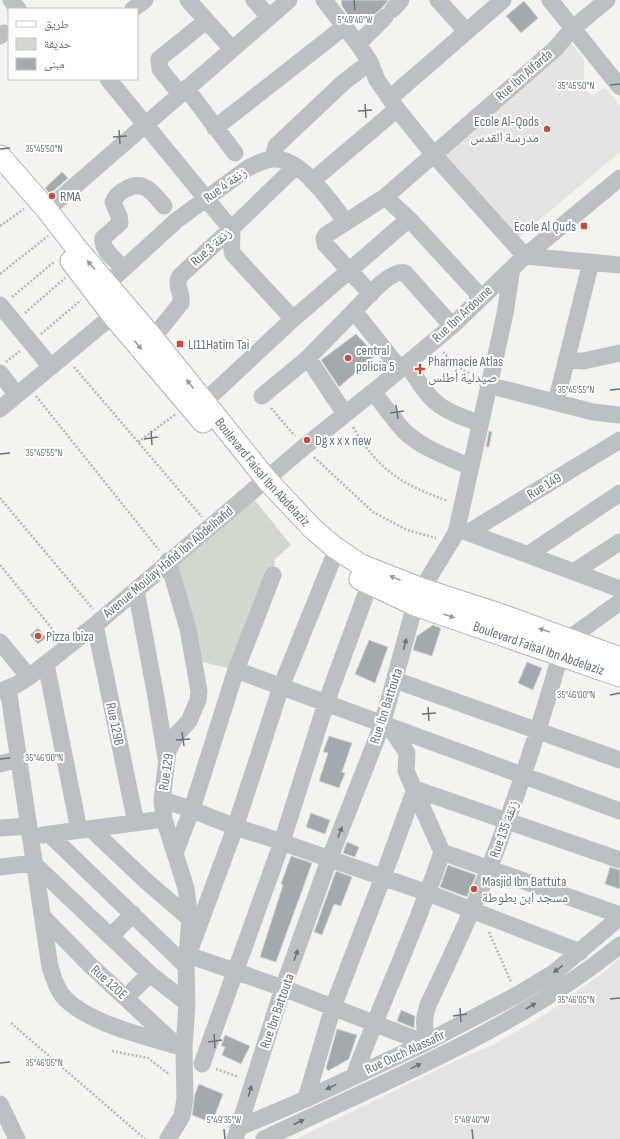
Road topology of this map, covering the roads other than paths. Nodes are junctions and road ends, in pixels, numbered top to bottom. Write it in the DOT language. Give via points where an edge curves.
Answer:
graph roads {
  1 [pos="11,0"];
  2 [pos="145,0"];
  3 [pos="188,0"];
  4 [pos="254,0"];
  5 [pos="289,0"];
  6 [pos="324,0"];
  7 [pos="438,0"];
  8 [pos="502,0"];
  9 [pos="551,0"];
  10 [pos="607,0"];
  11 [pos="17,8"];
  12 [pos="134,8"];
  13 [pos="393,9"];
  14 [pos="269,17"];
  15 [pos="206,21"];
  16 [pos="344,27"];
  17 [pos="572,29"];
  18 [pos="466,31"];
  19 [pos="358,44"];
  20 [pos="232,49"];
  21 [pos="370,62"];
  22 [pos="109,80"];
  23 [pos="620,87"];
  24 [pos="183,91"];
  25 [pos="394,104"];
  26 [pos="144,125"];
  27 [pos="215,128"];
  28 [pos="235,153"];
  29 [pos="434,155"];
  30 [pos="0,156"];
  31 [pos="273,158"];
  32 [pos="296,166"];
  33 [pos="0,176"];
  34 [pos="312,181"];
  35 [pos="616,187"];
  36 [pos="385,197"];
  37 [pos="207,198"];
  38 [pos="164,206"];
  39 [pos="47,210"];
  40 [pos="409,219"];
  41 [pos="346,222"];
  42 [pos="231,229"];
  43 [pos="525,256"];
  44 [pos="591,262"];
  45 [pos="620,264"];
  46 [pos="124,268"];
  47 [pos="512,268"];
  48 [pos="349,270"];
  49 [pos="100,288"];
  50 [pos="370,294"];
  51 [pos="481,298"];
  52 [pos="0,305"];
  53 [pos="119,310"];
  54 [pos="354,311"];
  55 [pos="293,319"];
  56 [pos="452,326"];
  57 [pos="153,338"];
  58 [pos="620,353"];
  59 [pos="308,358"];
  60 [pos="567,360"];
  61 [pos="404,366"];
  62 [pos="51,367"];
  63 [pos="0,373"];
  64 [pos="488,385"];
  65 [pos="23,391"];
  66 [pos="373,392"];
  67 [pos="262,396"];
  68 [pos="556,402"];
  69 [pos="196,404"];
  70 [pos="0,409"];
  71 [pos="345,414"];
  72 [pos="620,415"];
  73 [pos="480,423"];
  74 [pos="620,440"];
  75 [pos="471,467"];
  76 [pos="262,483"];
  77 [pos="620,493"];
  78 [pos="459,534"];
  79 [pos="620,542"];
  80 [pos="528,554"];
  81 [pos="168,561"];
  82 [pos="332,561"];
  83 [pos="575,571"];
  84 [pos="272,575"];
  85 [pos="370,583"];
  86 [pos="620,588"];
  87 [pos="136,590"];
  88 [pos="418,597"];
  89 [pos="620,602"];
  90 [pos="98,622"];
  91 [pos="0,642"];
  92 [pos="560,649"];
  93 [pos="620,658"];
  94 [pos="46,664"];
  95 [pos="236,670"];
  96 [pos="620,676"];
  97 [pos="29,677"];
  98 [pos="395,680"];
  99 [pos="281,688"];
  100 [pos="2,690"];
  101 [pos="326,703"];
  102 [pos="386,726"];
  103 [pos="539,731"];
  104 [pos="19,759"];
  105 [pos="620,760"];
  106 [pos="166,761"];
  107 [pos="0,764"];
  108 [pos="523,776"];
  109 [pos="415,789"];
  110 [pos="162,800"];
  111 [pos="192,809"];
  112 [pos="620,811"];
  113 [pos="164,819"];
  114 [pos="508,821"];
  115 [pos="136,823"];
  116 [pos="0,828"];
  117 [pos="235,828"];
  118 [pos="85,829"];
  119 [pos="30,831"];
  120 [pos="50,835"];
  121 [pos="282,842"];
  122 [pos="442,852"];
  123 [pos="175,853"];
  124 [pos="329,860"];
  125 [pos="620,860"];
  126 [pos="34,862"];
  127 [pos="0,867"];
  128 [pos="490,868"];
  129 [pos="383,877"];
  130 [pos="428,892"];
  131 [pos="476,911"];
  132 [pos="133,914"];
  133 [pos="620,916"];
  134 [pos="43,917"];
  135 [pos="190,919"];
  136 [pos="111,936"];
  137 [pos="620,945"];
  138 [pos="580,952"];
  139 [pos="187,960"];
  140 [pos="235,972"];
  141 [pos="150,974"];
  142 [pos="283,988"];
  143 [pos="126,997"];
  144 [pos="187,1003"];
  145 [pos="333,1007"];
  146 [pos="373,1024"];
  147 [pos="427,1042"];
  148 [pos="181,1047"];
  149 [pos="202,1064"];
  150 [pos="354,1076"];
  151 [pos="306,1099"];
  152 [pos="0,1104"];
  153 [pos="237,1134"];
  154 [pos="17,1139"];
  155 [pos="168,1139"];
  156 [pos="264,1139"];
  1 -- 11 [label="street"];
  2 -- 12 [label="street"];
  3 -- 15 [label="street"];
  4 -- 14 [label="street"];
  5 -- 14 [label="street"];
  6 -- 16 [label="street"];
  7 -- 18 [label="street"];
  8 -- 18 [label="street"];
  9 -- 17 [label="street"];
  10 -- 17 [label="street, Rue Ibn Alfarda"];
  13 -- 19 [label="street"];
  14 -- 20 [label="street"];
  15 -- 20 [label="street"];
  15 -- 24 [label="street" via="159,59 160,70"];
  16 -- 19 [label="street"];
  16 -- 27 [label="street"];
  17 -- 23 [label="street"];
  17 -- 29 [label="street, Rue Ibn Alfarda" via="555,49"];
  18 -- 25 [label="street"];
  19 -- 21 [label="street"];
  20 -- 24 [label="street"];
  21 -- 25 [label="street" via="377,80"];
  21 -- 31 [label="street" via="344,82 276,146"];
  22 -- 26 [label="street"];
  24 -- 26 [label="street"];
  24 -- 27 [label="street"];
  25 -- 29 [label="street"];
  25 -- 34 [label="street"];
  26 -- 37 [label="street"];
  26 -- 39 [label="street"];
  27 -- 28 [label="street"];
  29 -- 36 [label="street, Rue Ibn Alfarda"];
  29 -- 43 [label="street"];
  30 -- 39 [label="main road, Boulevard Faisal Ibn Abdelaziz"];
  31 -- 32 [label="street"];
  31 -- 37 [label="street, Rue 4 زنقة" via="248,168"];
  32 -- 34 [label="street"];
  32 -- 42 [label="street, Rue 3 زنقة"];
  33 -- 49 [label="main road, Boulevard Faisal Ibn Abdelaziz" via="71,261"];
  34 -- 41 [label="street"];
  35 -- 43 [label="street, Rue Ibn Ardoune"];
  36 -- 40 [label="street"];
  36 -- 41 [label="street, Rue Ibn Alfarda"];
  37 -- 42 [label="street"];
  37 -- 46 [label="street, Rue 4 زنقة" via="177,220"];
  38 -- 46 [label="street" via="150,188 140,185 130,187 114,199 120,223 103,238 103,242 113,258"];
  49 -- 39 [label="main road, Boulevard Faisal Ibn Abdelaziz, one-way"];
  40 -- 48 [label="street"];
  40 -- 51 [label="street"];
  41 -- 48 [label="street, Rue Ibn Alfarda" via="324,238 325,244"];
  42 -- 55 [label="street" via="230,246 234,254"];
  42 -- 57 [label="street, Rue 3 زنقة" via="180,276 177,281 182,296 181,304"];
  43 -- 44 [label="street"];
  43 -- 47 [label="street, Rue Ibn Ardoune"];
  44 -- 45 [label="street"];
  44 -- 60 [label="street"];
  46 -- 49 [label="street, Rue 4 زنقة"];
  47 -- 51 [label="street, Rue Ibn Ardoune"];
  47 -- 64 [label="street, Rue Ibn Battouta" via="505,314"];
  48 -- 50 [label="street"];
  48 -- 55 [label="street"];
  49 -- 53 [label="main road, Boulevard Faisal Ibn Abdelaziz"];
  50 -- 54 [label="street"];
  50 -- 56 [label="street" via="394,273 402,272"];
  51 -- 56 [label="street, Rue Ibn Ardoune"];
  52 -- 62 [label="street"];
  53 -- 57 [label="main road, Boulevard Faisal Ibn Abdelaziz"];
  53 -- 62 [label="street"];
  53 -- 69 [label="main road, Boulevard Faisal Ibn Abdelaziz, one-way"];
  54 -- 59 [label="street"];
  54 -- 61 [label="street"];
  55 -- 69 [label="street"];
  56 -- 61 [label="street, Rue Ibn Ardoune"];
  69 -- 57 [label="main road, Boulevard Faisal Ibn Abdelaziz, one-way"];
  58 -- 60 [label="street" via="583,361"];
  59 -- 67 [label="street"];
  59 -- 71 [label="street"];
  60 -- 68 [label="street"];
  61 -- 66 [label="street, Rue Ibn Ardoune"];
  61 -- 73 [label="street" via="429,398 450,413"];
  62 -- 65 [label="street"];
  63 -- 65 [label="street"];
  64 -- 68 [label="street"];
  64 -- 73 [label="street, Rue Ibn Battouta"];
  65 -- 70 [label="street"];
  66 -- 71 [label="street, Rue Ibn Ardoune"];
  66 -- 75 [label="street" via="411,437 434,451"];
  68 -- 72 [label="street" via="593,412"];
  69 -- 76 [label="main road, Boulevard Faisal Ibn Abdelaziz"];
  71 -- 76 [label="street, Rue Ibn Ardoune"];
  73 -- 75 [label="street, Rue Ibn Battouta"];
  74 -- 78 [label="street, Rue 149"];
  75 -- 78 [label="street, Rue Ibn Battouta"];
  76 -- 81 [label="street, Avenue Moulay Hafid Ibn Abdelhafid"];
  76 -- 82 [label="main road, Boulevard Faisal Ibn Abdelaziz" via="302,533"];
  88 -- 76 [label="main road, Boulevard Faisal Ibn Abdelaziz, one-way" via="345,556"];
  77 -- 80 [label="street"];
  78 -- 80 [label="street"];
  78 -- 88 [label="street, Rue Ibn Battouta"];
  79 -- 83 [label="street"];
  80 -- 83 [label="street"];
  81 -- 87 [label="street, Avenue Moulay Hafid Ibn Abdelhafid"];
  81 -- 106 [label="street, Rue 129" via="188,629 199,691 195,709 172,742"];
  82 -- 85 [label="main road, Boulevard Faisal Ibn Abdelaziz"];
  82 -- 99 [label="street"];
  83 -- 86 [label="street"];
  84 -- 95 [label="street"];
  85 -- 88 [label="main road, Boulevard Faisal Ibn Abdelaziz"];
  85 -- 101 [label="street"];
  87 -- 90 [label="street, Avenue Moulay Hafid Ibn Abdelhafid"];
  87 -- 106 [label="street"];
  88 -- 92 [label="main road, Boulevard Faisal Ibn Abdelaziz"];
  98 -- 88 [label="street, Rue Ibn Battouta, one-way"];
  89 -- 92 [label="street"];
  90 -- 94 [label="street, Avenue Moulay Hafid Ibn Abdelhafid"];
  90 -- 115 [label="street, Rue 129B"];
  91 -- 97 [label="street"];
  92 -- 93 [label="main road, Boulevard Faisal Ibn Abdelaziz"];
  92 -- 96 [label="main road, Boulevard Faisal Ibn Abdelaziz"];
  92 -- 103 [label="street, Rue 135 زنقة"];
  94 -- 97 [label="street, Avenue Moulay Hafid Ibn Abdelhafid"];
  94 -- 118 [label="street"];
  95 -- 99 [label="street"];
  95 -- 111 [label="street"];
  97 -- 100 [label="street, Avenue Moulay Hafid Ibn Abdelhafid"];
  98 -- 102 [label="street, Rue Ibn Battouta"];
  98 -- 103 [label="street"];
  99 -- 101 [label="street"];
  99 -- 117 [label="street"];
  100 -- 104 [label="street"];
  101 -- 102 [label="street"];
  101 -- 121 [label="street"];
  102 -- 108 [label="street"];
  102 -- 109 [label="street" via="407,753 406,768"];
  124 -- 102 [label="street, Rue Ibn Battouta, one-way"];
  103 -- 105 [label="street"];
  103 -- 108 [label="street, Rue 135 زنقة"];
  104 -- 107 [label="street"];
  104 -- 119 [label="street"];
  106 -- 110 [label="street, Rue 129"];
  108 -- 112 [label="street"];
  108 -- 114 [label="street, Rue 135 زنقة"];
  109 -- 114 [label="street"];
  109 -- 122 [label="street"];
  109 -- 129 [label="street"];
  110 -- 111 [label="street"];
  110 -- 113 [label="street, Rue 129"];
  111 -- 117 [label="street"];
  111 -- 123 [label="street"];
  113 -- 115 [label="street"];
  113 -- 123 [label="street, Rue 129"];
  114 -- 125 [label="street"];
  114 -- 128 [label="street, Rue 135 زنقة"];
  115 -- 118 [label="street"];
  116 -- 119 [label="street"];
  117 -- 121 [label="street"];
  117 -- 139 [label="street"];
  118 -- 120 [label="street"];
  118 -- 135 [label="street"];
  119 -- 120 [label="street"];
  119 -- 126 [label="street"];
  120 -- 132 [label="street"];
  121 -- 124 [label="street"];
  121 -- 140 [label="street"];
  122 -- 128 [label="street"];
  122 -- 130 [label="street"];
  123 -- 135 [label="street, Rue 129" via="186,888"];
  124 -- 129 [label="street"];
  142 -- 124 [label="street, Rue Ibn Battouta, one-way"];
  126 -- 127 [label="street"];
  126 -- 134 [label="street"];
  126 -- 136 [label="street"];
  128 -- 131 [label="street, Rue 135 زنقة"];
  128 -- 133 [label="street"];
  129 -- 130 [label="street"];
  129 -- 145 [label="street"];
  130 -- 131 [label="street"];
  130 -- 146 [label="street"];
  131 -- 138 [label="street"];
  131 -- 147 [label="street, Rue 135 زنقة" via="428,1005 424,1022"];
  132 -- 136 [label="street"];
  132 -- 139 [label="street"];
  133 -- 138 [label="street, Rue Ouch Alassafir"];
  134 -- 143 [label="street, Rue 120E"];
  134 -- 148 [label="street" via="50,967 55,982 62,995 75,1008 108,1024"];
  135 -- 139 [label="street, Rue 129"];
  136 -- 141 [label="street"];
  156 -- 137 [label="street, Rue Ouch Alassafir, one-way" via="489,1030 566,986"];
  138 -- 147 [label="street, Rue Ouch Alassafir, one-way" via="555,972 517,995"];
  139 -- 140 [label="street"];
  139 -- 144 [label="street, Rue 129"];
  140 -- 142 [label="street"];
  140 -- 149 [label="street"];
  141 -- 143 [label="street"];
  141 -- 144 [label="street"];
  142 -- 145 [label="street"];
  153 -- 142 [label="street, Rue Ibn Battouta, one-way"];
  143 -- 148 [label="street, Rue 120E"];
  144 -- 148 [label="street, Rue 129"];
  145 -- 146 [label="street"];
  145 -- 151 [label="street"];
  146 -- 147 [label="street"];
  146 -- 150 [label="street"];
  147 -- 150 [label="street, Rue Ouch Alassafir"];
  148 -- 155 [label="street, Rue 129" via="185,1088 182,1116"];
  150 -- 151 [label="street, Rue Ouch Alassafir, one-way"];
  151 -- 153 [label="street, Rue Ouch Alassafir"];
  152 -- 154 [label="street"];
}
